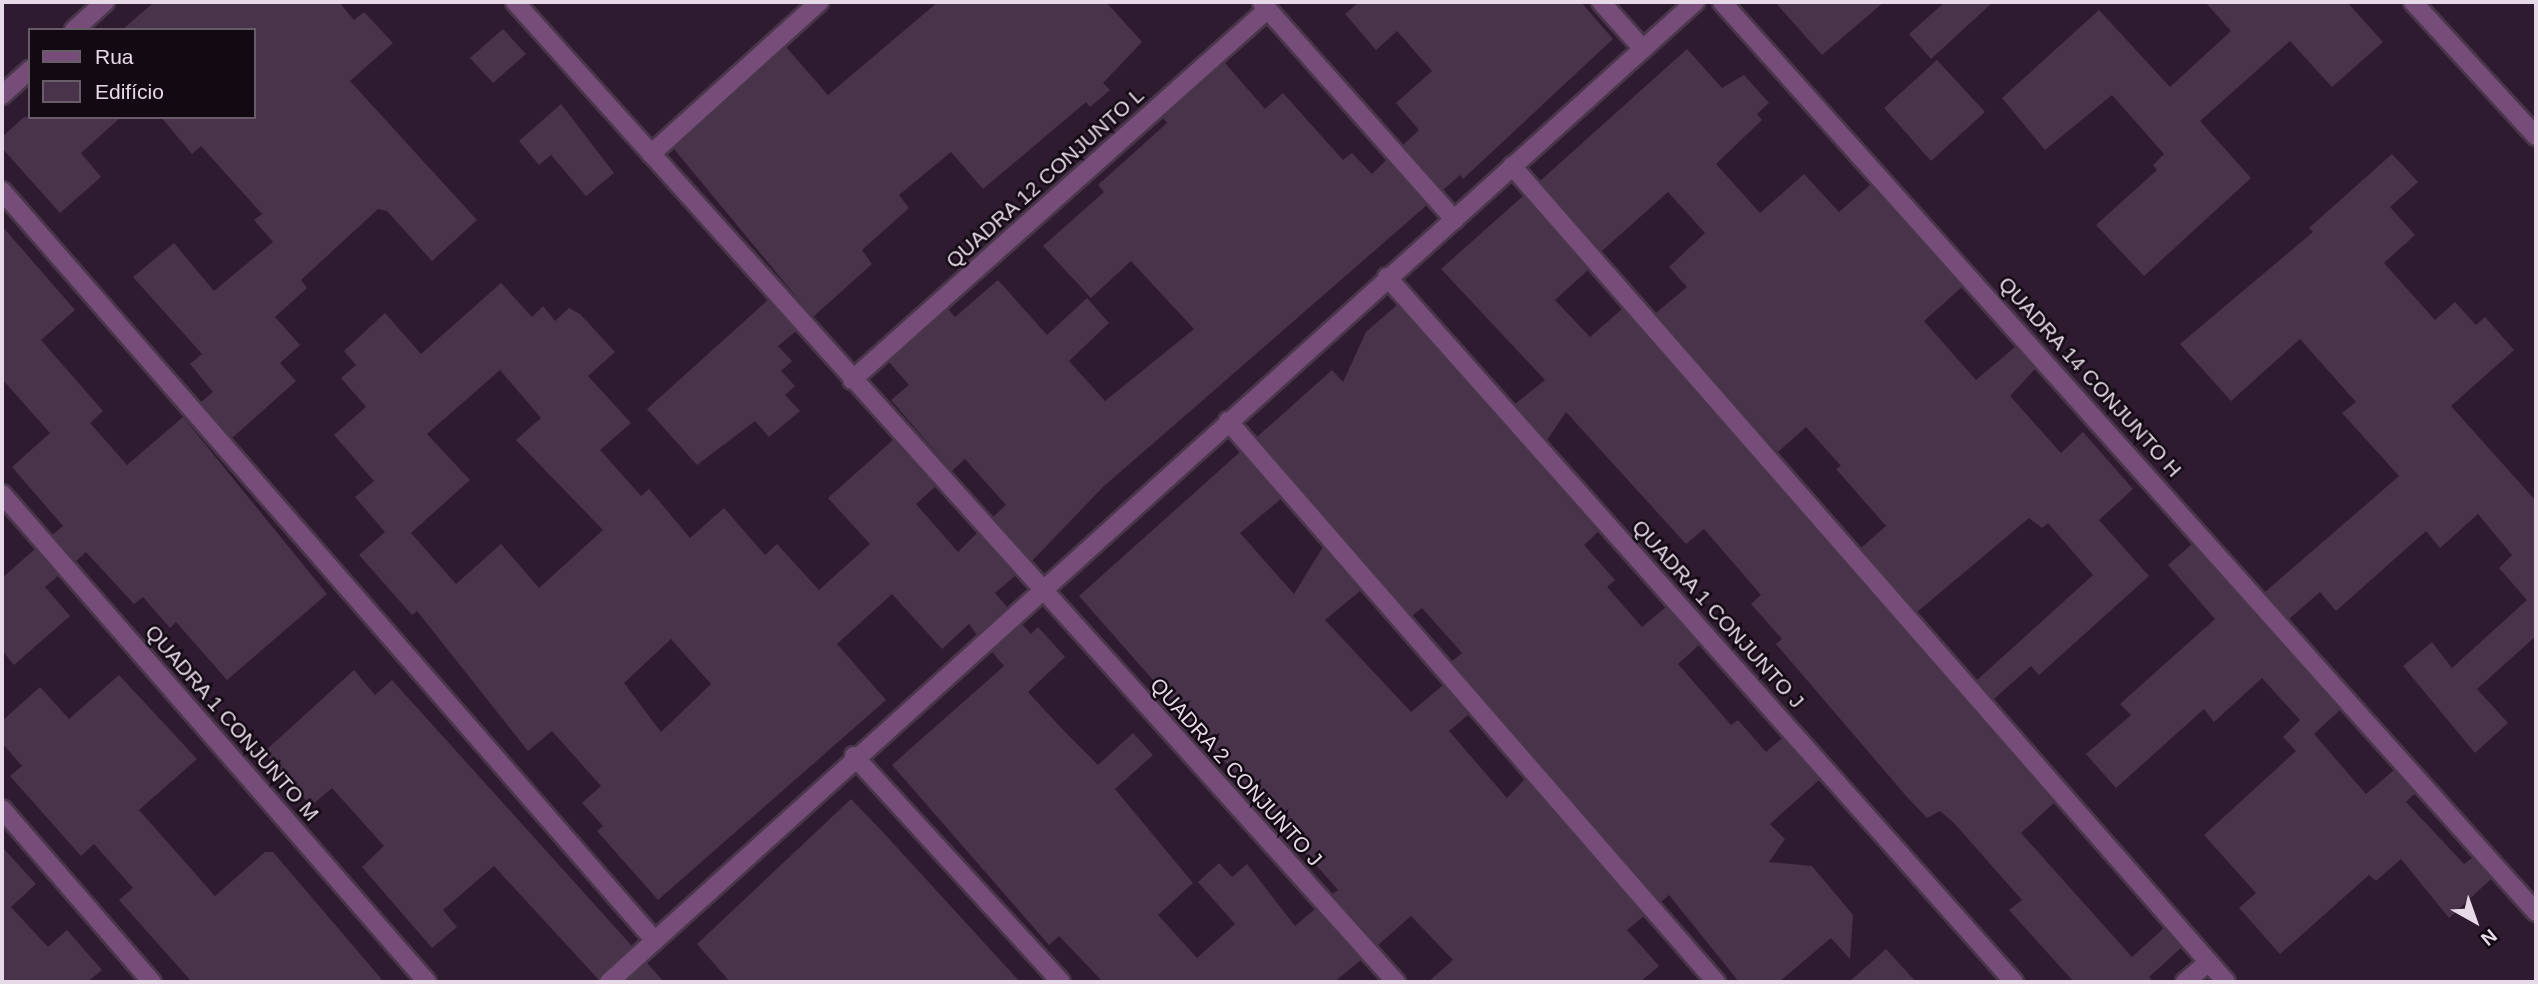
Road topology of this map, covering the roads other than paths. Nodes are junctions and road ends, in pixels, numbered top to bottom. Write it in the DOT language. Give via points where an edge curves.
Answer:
graph roads {
  1 [pos="105,2"];
  2 [pos="515,2"];
  3 [pos="819,2"];
  4 [pos="1601,2"];
  5 [pos="1695,2"];
  6 [pos="1722,2"];
  7 [pos="2413,2"];
  8 [pos="1264,6"];
  9 [pos="76,28"];
  10 [pos="1643,49"];
  11 [pos="28,71"];
  12 [pos="2,95"];
  13 [pos="2536,136"];
  14 [pos="651,154"];
  15 [pos="1512,166"];
  16 [pos="2,191"];
  17 [pos="1455,220"];
  18 [pos="1387,277"];
  19 [pos="852,380"];
  20 [pos="1228,421"];
  21 [pos="2,494"];
  22 [pos="1043,593"];
  23 [pos="854,756"];
  24 [pos="2,808"];
  25 [pos="2536,912"];
  26 [pos="655,941"];
  27 [pos="2208,963"];
  28 [pos="152,982"];
  29 [pos="427,982"];
  30 [pos="609,982"];
  31 [pos="1061,982"];
  32 [pos="1395,982"];
  33 [pos="1716,982"];
  34 [pos="2014,982"];
  35 [pos="2185,982"];
  36 [pos="2225,982"];
  1 -- 9 [label="street"];
  2 -- 14 [label="street, QUADRA 2 CONJUNTO J"];
  3 -- 14 [label="street"];
  4 -- 10 [label="street"];
  5 -- 10 [label="street"];
  6 -- 25 [label="street, QUADRA 14 CONJUNTO H"];
  7 -- 13 [label="street"];
  8 -- 17 [label="street"];
  8 -- 19 [label="street, QUADRA 12 CONJUNTO L"];
  10 -- 15 [label="street"];
  11 -- 12 [label="street"];
  14 -- 19 [label="street, QUADRA 2 CONJUNTO J"];
  15 -- 17 [label="street"];
  15 -- 27 [label="street"];
  16 -- 26 [label="street"];
  17 -- 18 [label="street"];
  18 -- 20 [label="street"];
  18 -- 34 [label="street, QUADRA 1 CONJUNTO J"];
  19 -- 22 [label="street, QUADRA 2 CONJUNTO J"];
  20 -- 22 [label="street"];
  20 -- 33 [label="street"];
  21 -- 29 [label="street, QUADRA 1 CONJUNTO M"];
  22 -- 23 [label="street"];
  22 -- 32 [label="street, QUADRA 2 CONJUNTO J"];
  23 -- 26 [label="street"];
  23 -- 31 [label="street"];
  24 -- 28 [label="street"];
  26 -- 30 [label="street"];
  27 -- 35 [label="street"];
  27 -- 36 [label="street"];
}
